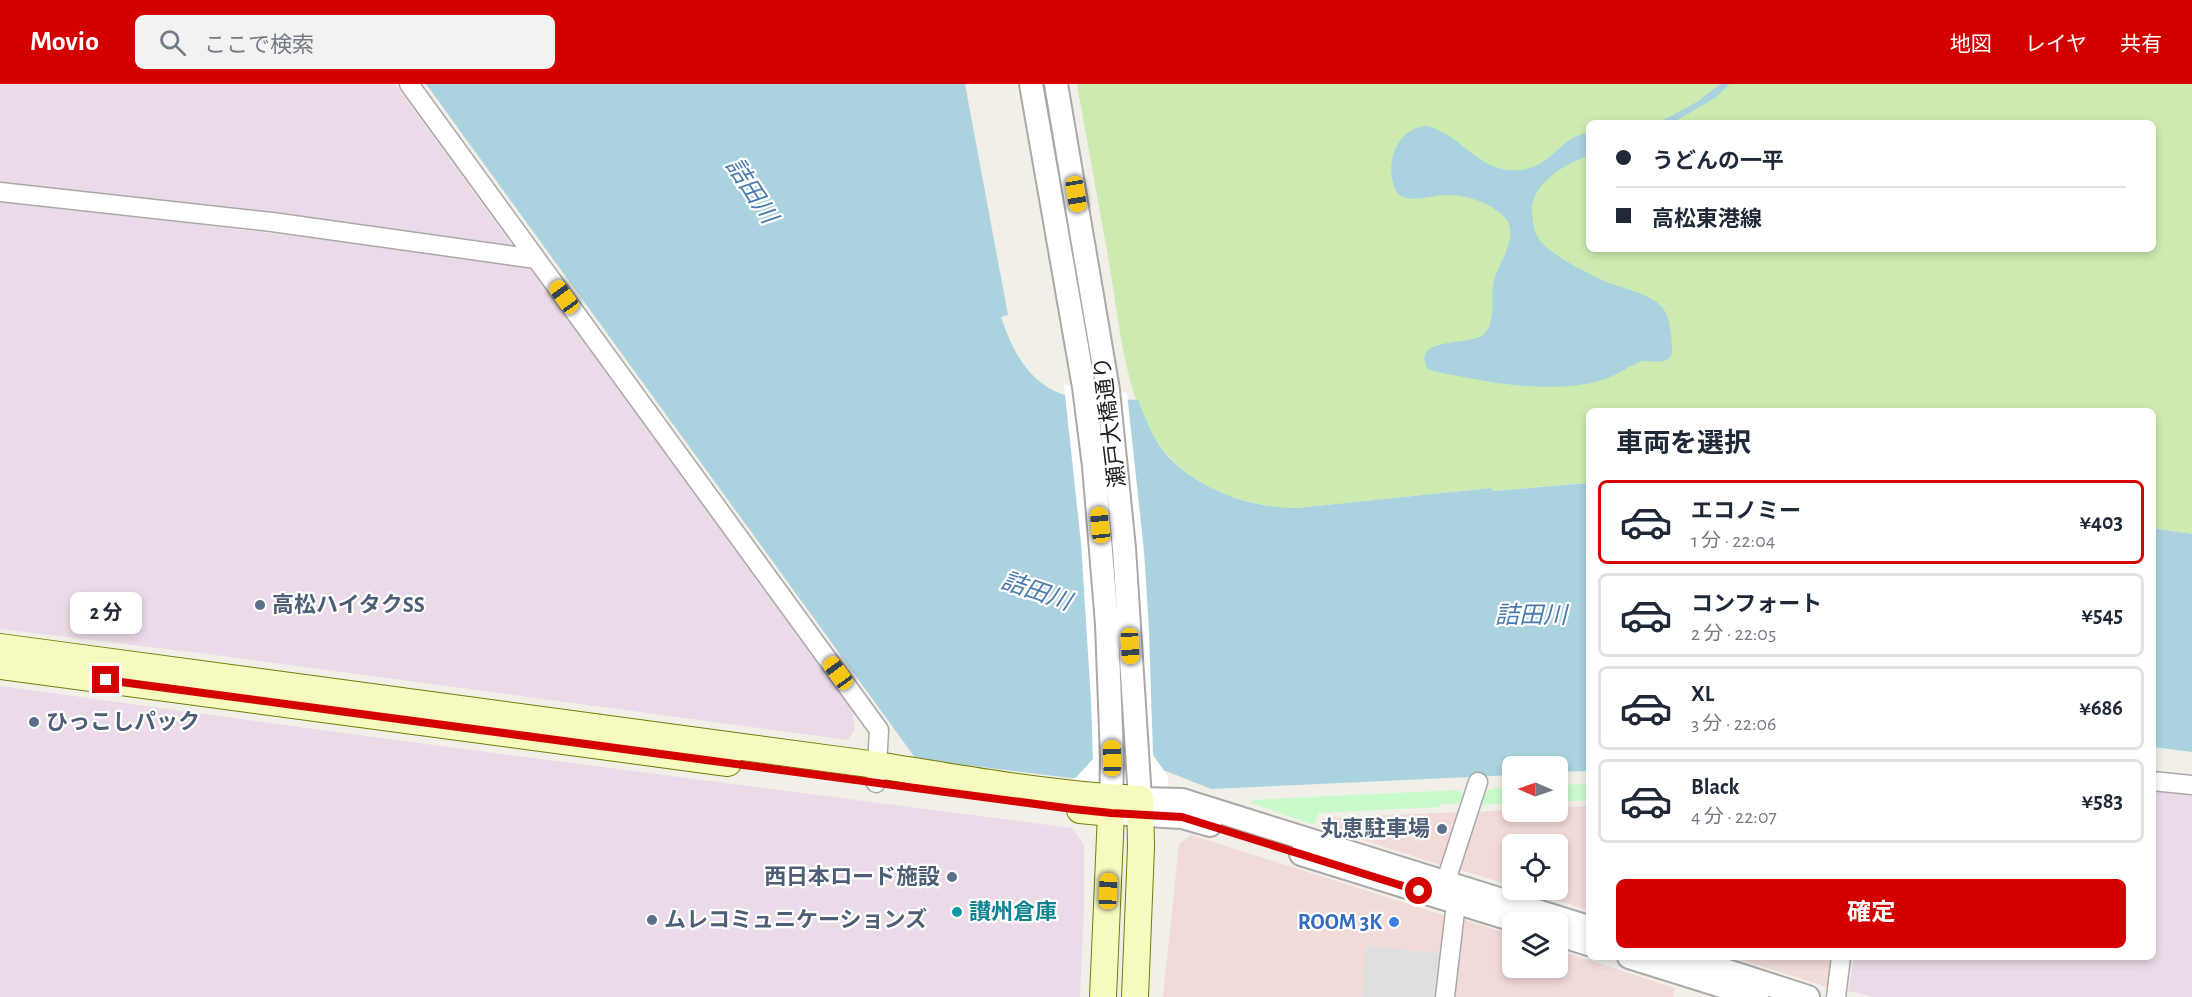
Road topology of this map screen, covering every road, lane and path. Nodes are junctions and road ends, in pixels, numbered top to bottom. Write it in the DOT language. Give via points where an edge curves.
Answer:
graph roads {
  1 [pos="409,84"];
  2 [pos="1031,84"];
  3 [pos="1056,84"];
  4 [pos="0,192"];
  5 [pos="536,259"];
  6 [pos="0,647"];
  7 [pos="0,666"];
  8 [pos="877,774"];
  9 [pos="2156,781"];
  10 [pos="1478,782"];
  11 [pos="2192,785"];
  12 [pos="1111,799"];
  13 [pos="1140,800"];
  14 [pos="1448,894"];
  15 [pos="1502,915"];
  16 [pos="1586,927"];
  17 [pos="1568,938"];
  18 [pos="1586,943"];
  19 [pos="1660,960"];
  20 [pos="1841,960"];
  21 [pos="1681,962"];
  22 [pos="1724,992"];
  23 [pos="1103,997"];
  24 [pos="1134,997"];
  25 [pos="1445,997"];
  26 [pos="1757,997"];
  27 [pos="1808,997"];
  28 [pos="1836,997"];
  1 -- 5 [label="street"];
  2 -- 12 [label="street, 瀬戸大橋通り" via="1094,466 1111,704"];
  3 -- 13 [label="street, 瀬戸大橋通り" via="1107,390 1124,548"];
  4 -- 5 [label="street" via="272,222"];
  5 -- 8 [label="street" via="879,730"];
  6 -- 8 [label="main road"];
  7 -- 8 [label="main road"];
  8 -- 12 [label="main road" via="978,781"];
  9 -- 11 [label="street"];
  10 -- 14 [label="street"];
  12 -- 13 [label="main road"];
  12 -- 23 [label="main road"];
  13 -- 14 [label="street" via="1182,817"];
  13 -- 24 [label="main road"];
  14 -- 15 [label="street"];
  14 -- 16 [label="street"];
  14 -- 25 [label="street"];
  17 -- 18 [label="street"];
  19 -- 21 [label="street"];
  20 -- 28 [label="street"];
  21 -- 22 [label="street"];
  21 -- 27 [label="street"];
  22 -- 26 [label="street"];
}
